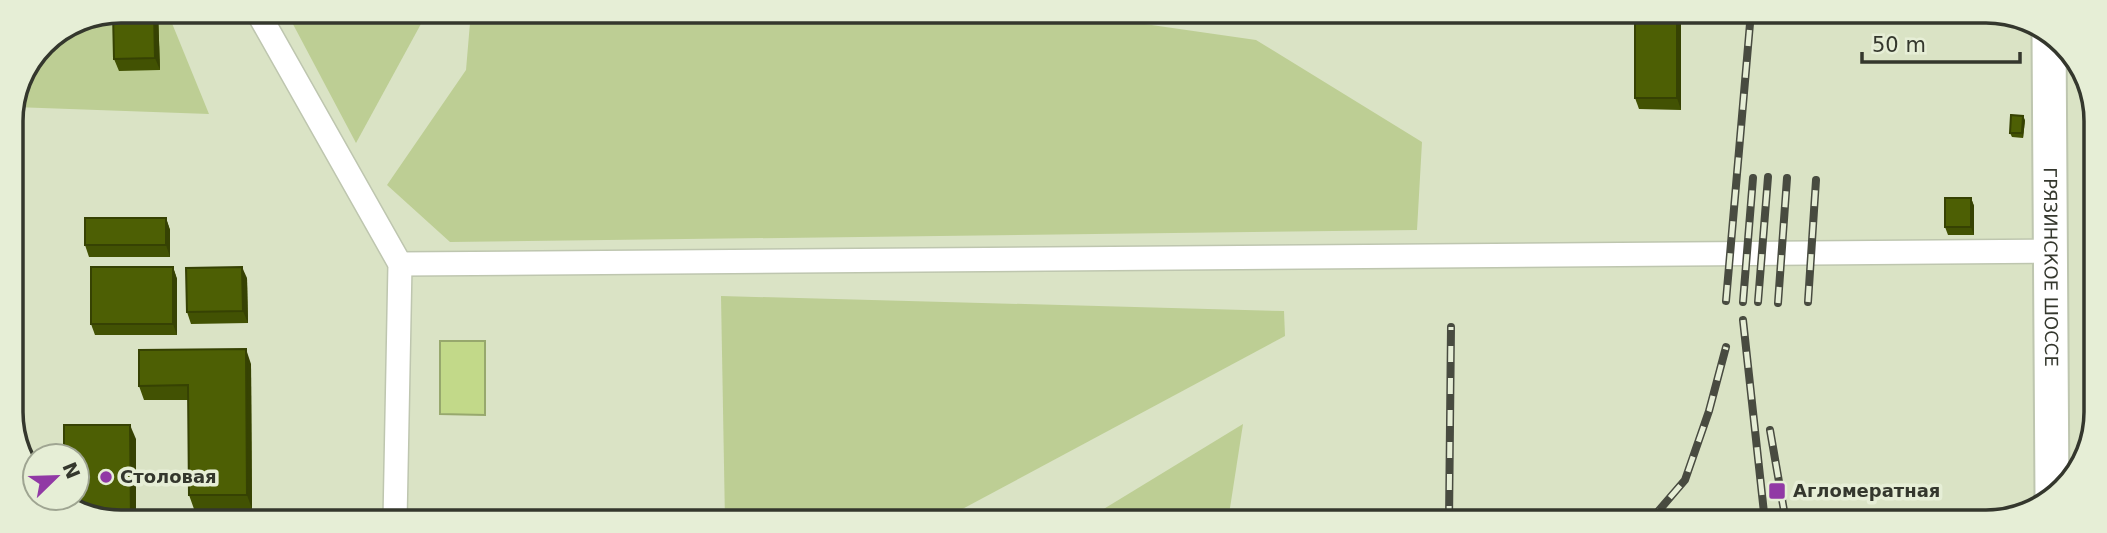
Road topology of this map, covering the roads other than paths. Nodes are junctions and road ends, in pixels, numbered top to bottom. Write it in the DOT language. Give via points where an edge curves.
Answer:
graph roads {
  1 [pos="264,23"];
  2 [pos="2049,45"];
  3 [pos="2051,251"];
  4 [pos="400,264"];
  5 [pos="2052,485"];
  6 [pos="395,510"];
  1 -- 4 [label="street"];
  2 -- 3 [label="main road, ГРЯЗИНСКОЕ ШОССЕ"];
  3 -- 4 [label="street"];
  3 -- 5 [label="main road, ГРЯЗИНСКОЕ ШОССЕ"];
  4 -- 6 [label="street"];
}
